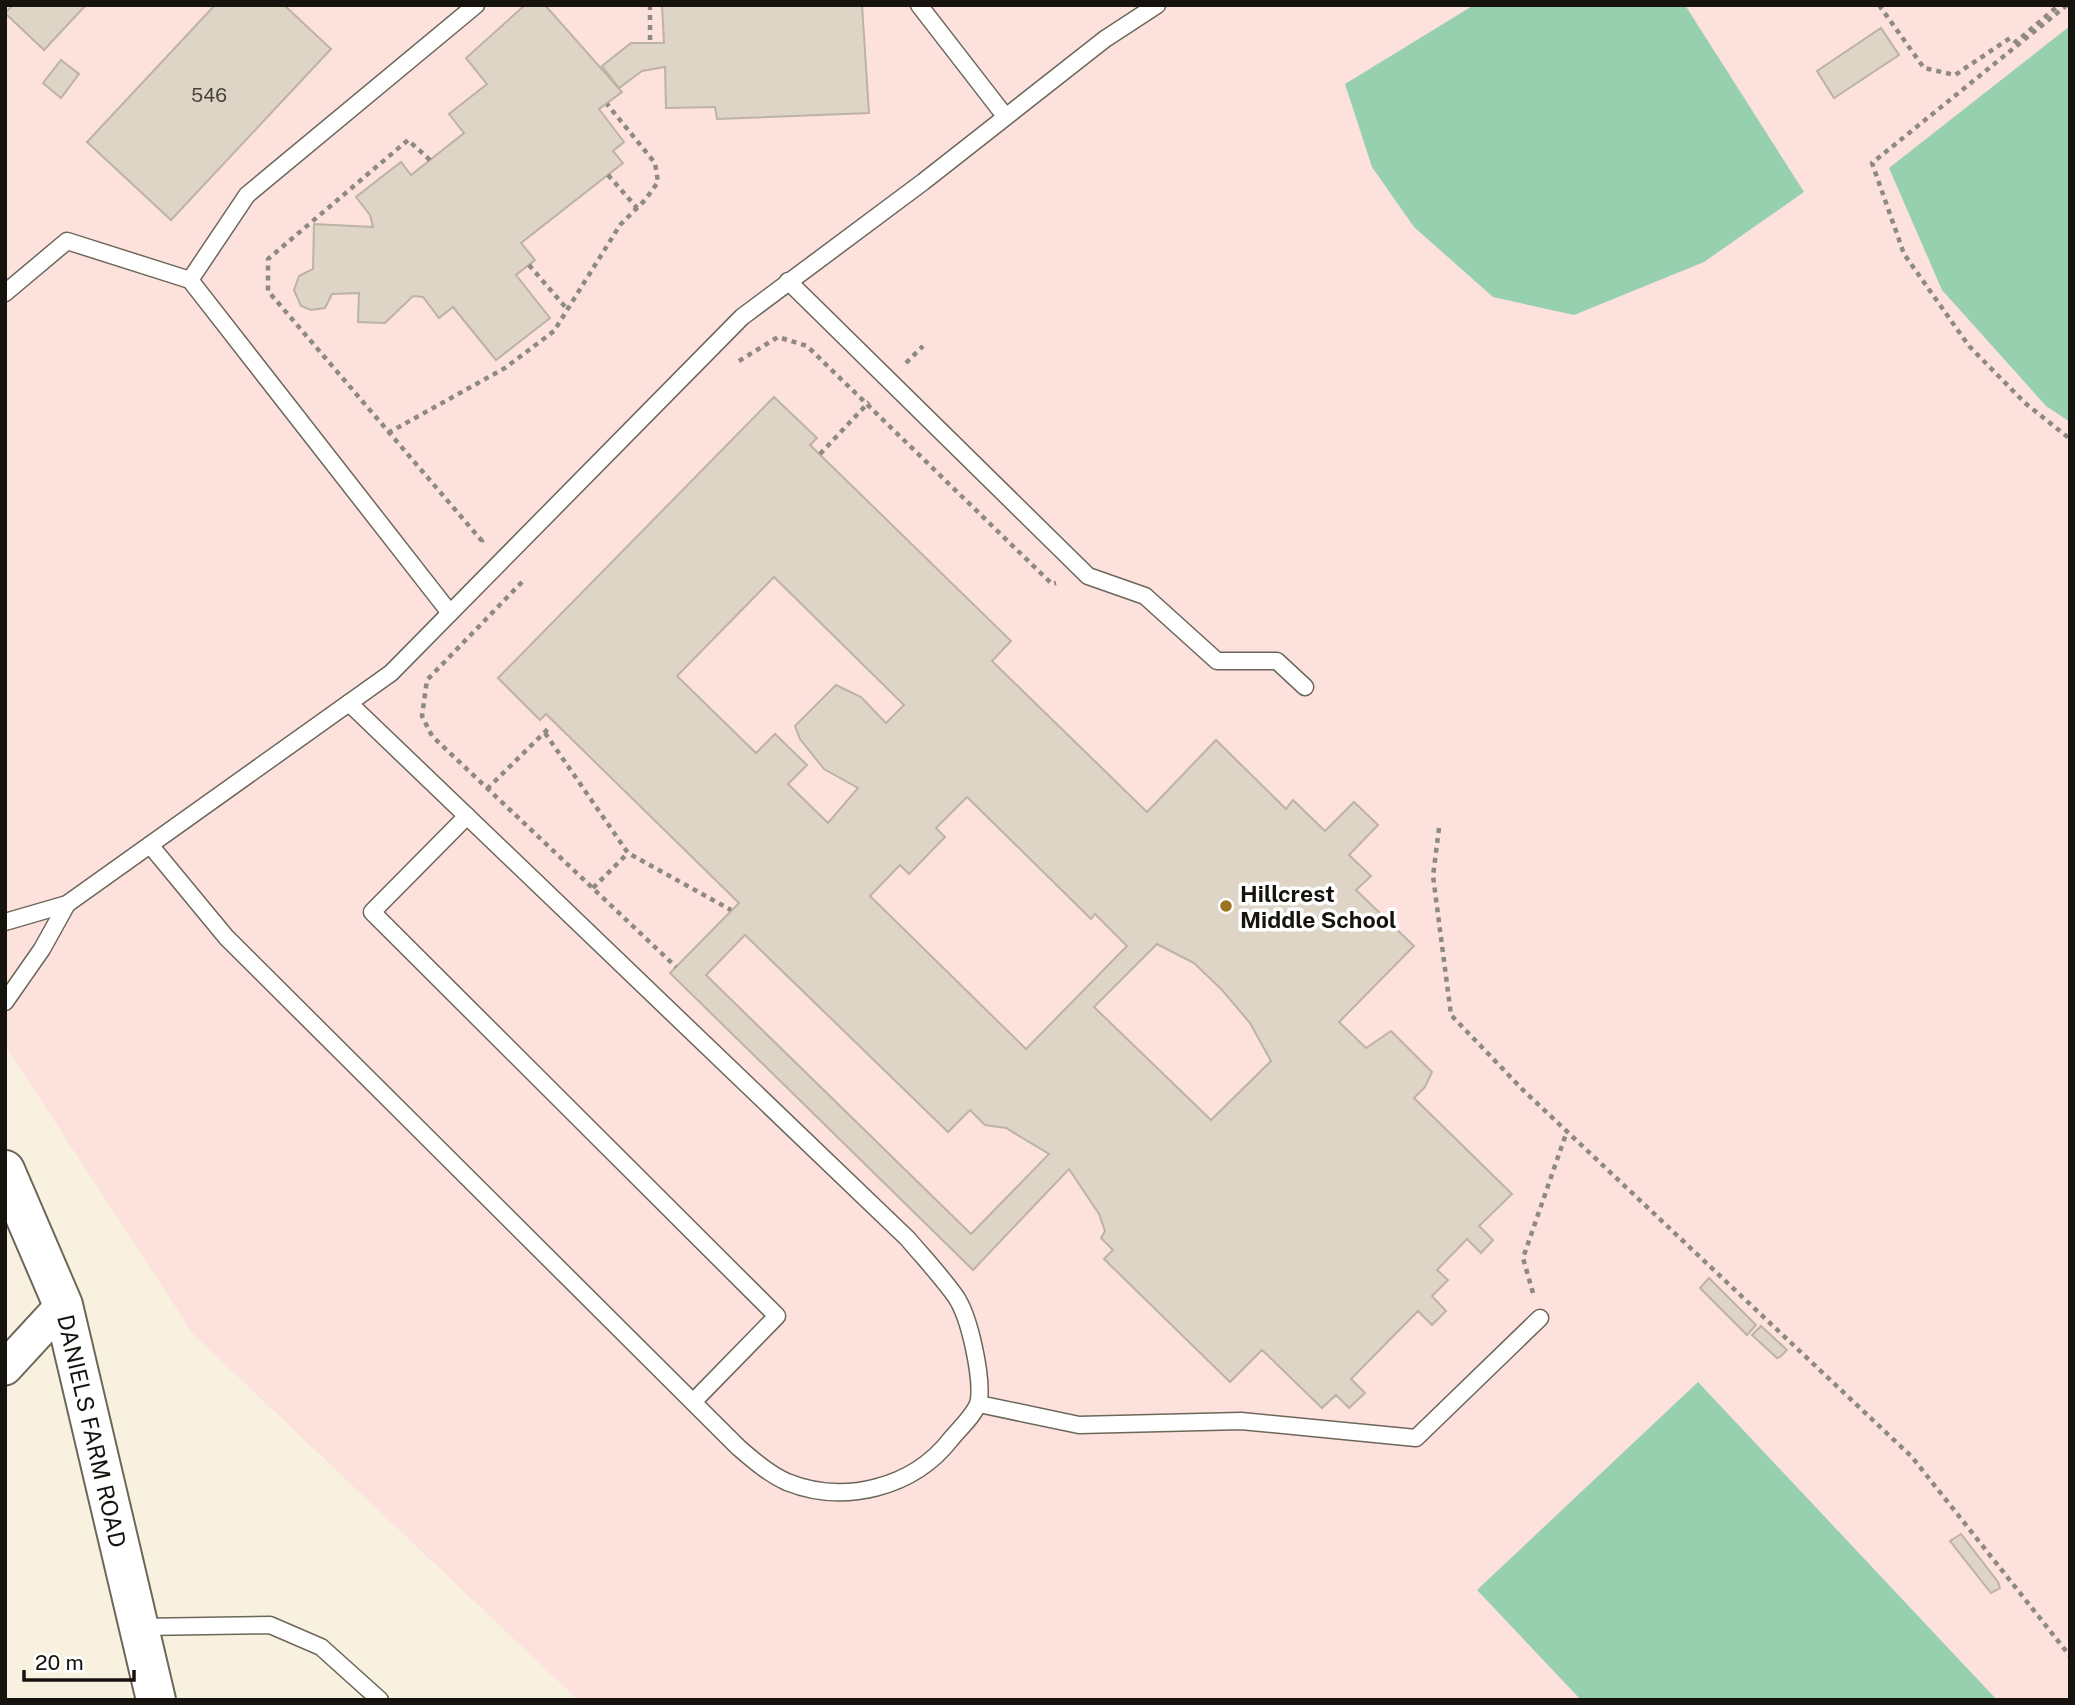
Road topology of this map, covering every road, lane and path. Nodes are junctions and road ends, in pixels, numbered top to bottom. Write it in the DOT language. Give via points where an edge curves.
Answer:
graph roads {
  1 [pos="476,5"];
  2 [pos="650,5"];
  3 [pos="919,5"];
  4 [pos="1879,5"];
  5 [pos="2059,5"];
  6 [pos="2067,5"];
  7 [pos="1147,7"];
  8 [pos="650,43"];
  9 [pos="607,104"];
  10 [pos="1005,116"];
  11 [pos="430,160"];
  12 [pos="608,175"];
  13 [pos="637,208"];
  14 [pos="528,265"];
  15 [pos="190,280"];
  16 [pos="788,281"];
  17 [pos="5,293"];
  18 [pos="567,309"];
  19 [pos="735,363"];
  20 [pos="388,433"];
  21 [pos="2070,439"];
  22 [pos="482,541"];
  23 [pos="1088,576"];
  24 [pos="527,578"];
  25 [pos="450,613"];
  26 [pos="1305,687"];
  27 [pos="349,703"];
  28 [pos="550,727"];
  29 [pos="545,733"];
  30 [pos="487,789"];
  31 [pos="467,816"];
  32 [pos="1439,828"];
  33 [pos="150,845"];
  34 [pos="628,853"];
  35 [pos="593,888"];
  36 [pos="67,904"];
  37 [pos="731,911"];
  38 [pos="5,922"];
  39 [pos="676,967"];
  40 [pos="5,1002"];
  41 [pos="1567,1131"];
  42 [pos="5,1170"];
  43 [pos="62,1305"];
  44 [pos="1540,1318"];
  45 [pos="5,1368"];
  46 [pos="694,1401"];
  47 [pos="979,1404"];
  48 [pos="139,1627"];
  49 [pos="2070,1656"];
  50 [pos="156,1700"];
  51 [pos="380,1700"];
  1 -- 15 [label="lane" via="247,195"];
  2 -- 8 [label="path"];
  3 -- 10 [label="lane"];
  4 -- 5 [label="path" via="1924,68 1955,75 2010,37 2016,42"];
  6 -- 21 [label="path" via="1872,163 1904,254 1918,275 1969,346 2025,403"];
  7 -- 10 [label="lane"];
  9 -- 13 [label="path" via="655,163 658,182"];
  10 -- 16 [label="lane"];
  11 -- 20 [label="path" via="408,140 268,259 268,291"];
  12 -- 13 [label="path"];
  13 -- 18 [label="path"];
  14 -- 18 [label="path"];
  15 -- 17 [label="lane" via="66,241"];
  15 -- 25 [label="lane"];
  16 -- 23 [label="lane"];
  16 -- 25 [label="lane" via="742,317"];
  18 -- 20 [label="path" via="554,331 505,368"];
  19 -- 23 [label="path" via="778,337 807,346 1052,583"];
  20 -- 22 [label="path"];
  23 -- 26 [label="lane" via="1145,596 1217,661 1277,661"];
  24 -- 30 [label="path" via="427,680 422,716 432,736"];
  25 -- 27 [label="lane" via="391,673"];
  27 -- 31 [label="lane"];
  27 -- 33 [label="lane"];
  28 -- 29 [label="path"];
  29 -- 30 [label="path"];
  29 -- 34 [label="path"];
  30 -- 35 [label="path"];
  31 -- 46 [label="lane" via="372,912 777,1316"];
  31 -- 47 [label="lane" via="908,1239 957,1300 979,1368"];
  32 -- 41 [label="path" via="1433,876 1451,1015"];
  33 -- 36 [label="lane"];
  33 -- 46 [label="lane" via="226,937"];
  34 -- 35 [label="path"];
  34 -- 37 [label="path"];
  35 -- 39 [label="path"];
  36 -- 38 [label="lane"];
  36 -- 40 [label="lane"];
  41 -- 44 [label="path" via="1523,1258"];
  41 -- 49 [label="path" via="1912,1457"];
  42 -- 43 [label="main road, DANIELS FARM ROAD"];
  43 -- 45 [label="street"];
  43 -- 48 [label="main road, DANIELS FARM ROAD"];
  44 -- 47 [label="lane" via="1416,1438 1241,1421 1079,1424"];
  46 -- 47 [label="lane" via="739,1448 786,1481 845,1493 871,1491 907,1477 946,1446"];
  48 -- 50 [label="main road, DANIELS FARM ROAD"];
  48 -- 51 [label="lane" via="270,1625 321,1647"];
}
